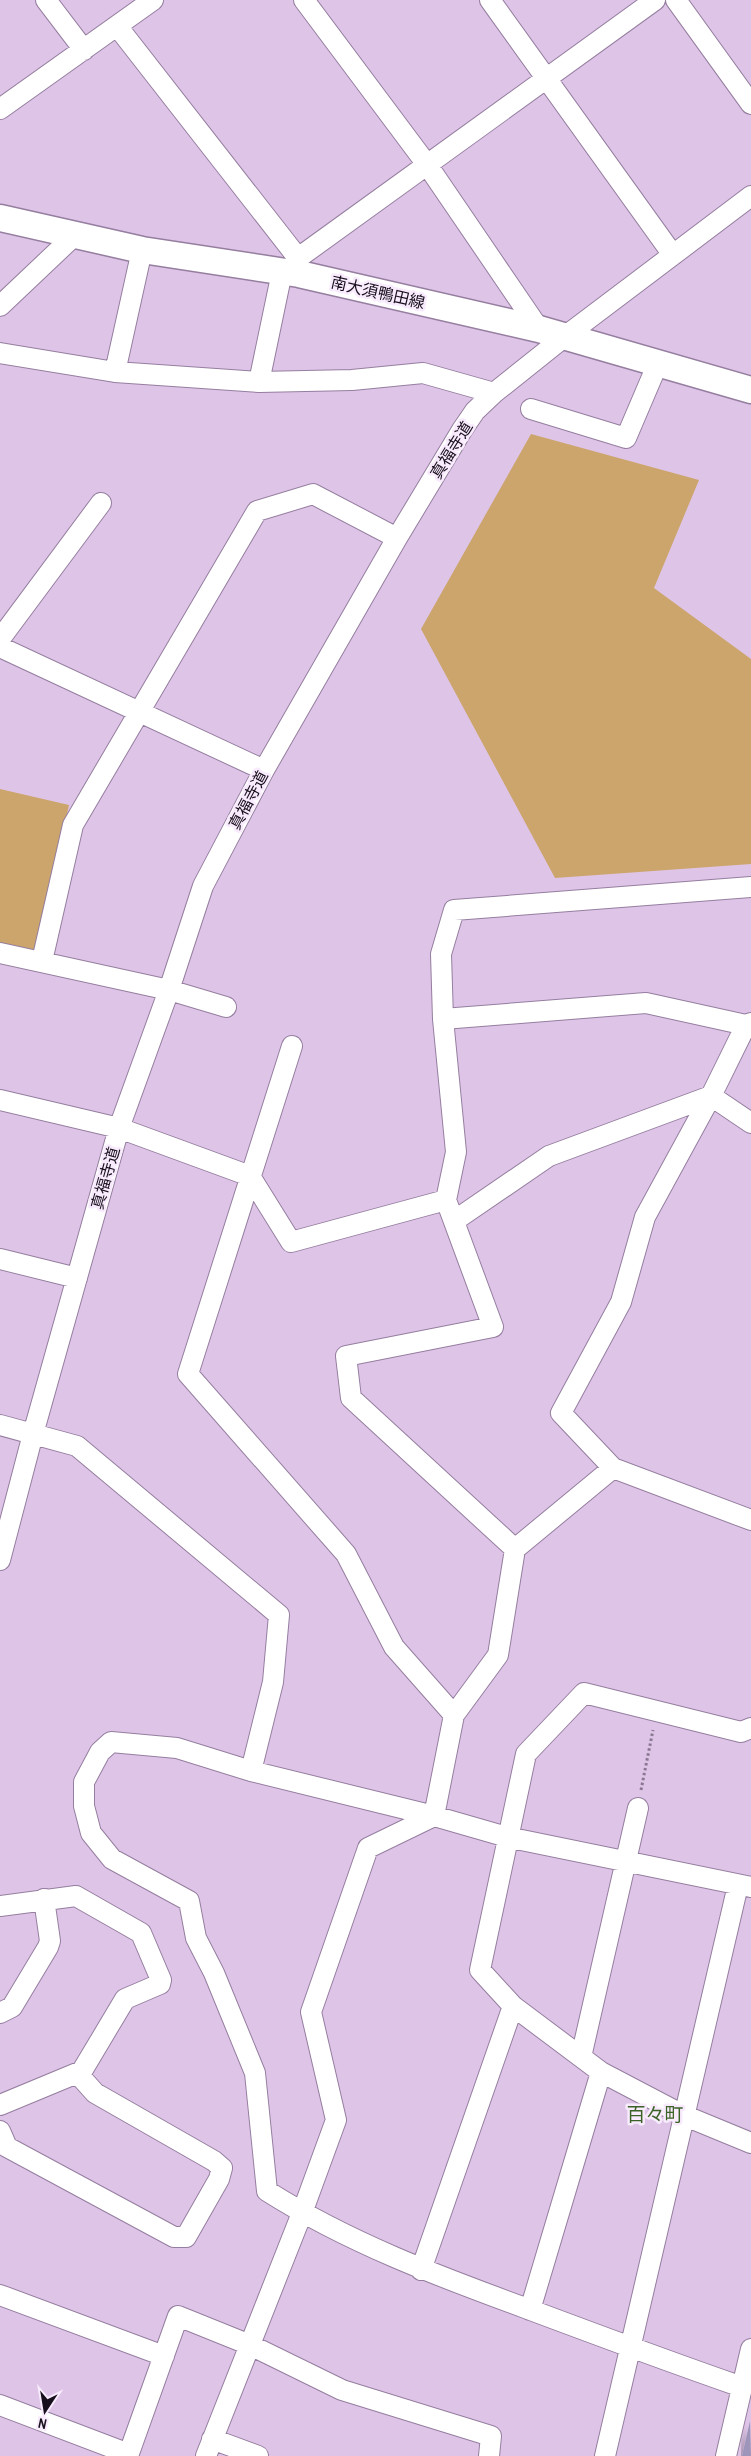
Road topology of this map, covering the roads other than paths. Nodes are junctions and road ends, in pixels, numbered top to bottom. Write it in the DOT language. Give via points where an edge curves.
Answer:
graph roads {
  1 [pos="46,0"];
  2 [pos="153,0"];
  3 [pos="304,0"];
  4 [pos="490,0"];
  5 [pos="655,0"];
  6 [pos="676,0"];
  7 [pos="117,26"];
  8 [pos="84,50"];
  9 [pos="547,79"];
  10 [pos="751,104"];
  11 [pos="0,110"];
  12 [pos="428,166"];
  13 [pos="751,196"];
  14 [pos="0,218"];
  15 [pos="76,234"];
  16 [pos="142,250"];
  17 [pos="673,255"];
  18 [pos="292,268"];
  19 [pos="0,306"];
  20 [pos="551,333"];
  21 [pos="0,353"];
  22 [pos="658,363"];
  23 [pos="115,372"];
  24 [pos="259,382"];
  25 [pos="751,390"];
  26 [pos="494,393"];
  27 [pos="531,409"];
  28 [pos="101,504"];
  29 [pos="398,538"];
  30 [pos="0,639"];
  31 [pos="0,646"];
  32 [pos="141,712"];
  33 [pos="264,770"];
  34 [pos="751,887"];
  35 [pos="0,953"];
  36 [pos="42,961"];
  37 [pos="169,990"];
  38 [pos="226,1007"];
  39 [pos="443,1019"];
  40 [pos="749,1025"];
  41 [pos="292,1046"];
  42 [pos="711,1096"];
  43 [pos="0,1100"];
  44 [pos="751,1123"];
  45 [pos="119,1128"];
  46 [pos="250,1176"];
  47 [pos="446,1200"];
  48 [pos="454,1221"];
  49 [pos="0,1259"];
  50 [pos="77,1278"];
  51 [pos="0,1425"];
  52 [pos="33,1434"];
  53 [pos="614,1468"];
  54 [pos="751,1520"];
  55 [pos="515,1549"];
  56 [pos="1,1557"];
  57 [pos="454,1715"];
  58 [pos="751,1728"];
  59 [pos="251,1771"];
  60 [pos="638,1808"];
  61 [pos="434,1816"];
  62 [pos="507,1837"];
  63 [pos="627,1862"];
  64 [pos="744,1886"];
  65 [pos="44,1899"];
  66 [pos="0,1906"];
  67 [pos="512,2006"];
  68 [pos="0,2013"];
  69 [pos="581,2057"];
  70 [pos="601,2072"];
  71 [pos="78,2074"];
  72 [pos="0,2105"];
  73 [pos="684,2116"];
  74 [pos="0,2130"];
  75 [pos="751,2143"];
  76 [pos="302,2213"];
  77 [pos="420,2270"];
  78 [pos="0,2295"];
  79 [pos="530,2310"];
  80 [pos="250,2345"];
  81 [pos="629,2348"];
  82 [pos="751,2349"];
  83 [pos="164,2356"];
  84 [pos="742,2387"];
  85 [pos="0,2405"];
  86 [pos="209,2448"];
  87 [pos="128,2455"];
  88 [pos="258,2456"];
  89 [pos="489,2456"];
  90 [pos="605,2456"];
  91 [pos="726,2456"];
  1 -- 8 [label="street"];
  2 -- 7 [label="street"];
  3 -- 12 [label="street"];
  4 -- 9 [label="street"];
  5 -- 9 [label="street"];
  6 -- 10 [label="street"];
  7 -- 8 [label="street"];
  7 -- 18 [label="street"];
  8 -- 11 [label="street"];
  9 -- 12 [label="street"];
  9 -- 17 [label="street"];
  12 -- 18 [label="street"];
  12 -- 20 [label="street"];
  13 -- 17 [label="street, 真福寺道"];
  14 -- 15 [label="main road, 南大須鴨田線"];
  15 -- 16 [label="main road, 南大須鴨田線"];
  15 -- 19 [label="street"];
  16 -- 18 [label="main road, 南大須鴨田線"];
  16 -- 23 [label="street"];
  17 -- 20 [label="street, 真福寺道"];
  18 -- 20 [label="main road, 南大須鴨田線"];
  18 -- 24 [label="street"];
  20 -- 22 [label="main road, 南大須鴨田線"];
  20 -- 26 [label="street, 真福寺道"];
  21 -- 23 [label="street"];
  22 -- 25 [label="main road, 南大須鴨田線"];
  22 -- 27 [label="street" via="626,438"];
  23 -- 24 [label="street"];
  24 -- 26 [label="street" via="352,380 423,373"];
  26 -- 29 [label="street, 真福寺道" via="462,430"];
  28 -- 30 [label="street"];
  29 -- 32 [label="street" via="313,494 257,512"];
  29 -- 33 [label="street, 真福寺道"];
  31 -- 32 [label="street"];
  32 -- 33 [label="street"];
  32 -- 36 [label="street" via="73,826"];
  33 -- 37 [label="street, 真福寺道" via="203,886"];
  34 -- 39 [label="street" via="454,910 441,954"];
  35 -- 36 [label="street"];
  36 -- 37 [label="street"];
  37 -- 38 [label="street"];
  37 -- 45 [label="street, 真福寺道"];
  39 -- 40 [label="street" via="646,1002"];
  39 -- 47 [label="street" via="456,1152"];
  40 -- 42 [label="street"];
  41 -- 46 [label="street"];
  42 -- 44 [label="street"];
  42 -- 48 [label="street" via="549,1156"];
  42 -- 53 [label="street" via="645,1217 620,1302 561,1413"];
  43 -- 45 [label="street"];
  45 -- 46 [label="street"];
  45 -- 50 [label="street, 真福寺道"];
  46 -- 47 [label="street" via="291,1242"];
  46 -- 57 [label="street" via="188,1374 346,1554 394,1646"];
  47 -- 48 [label="street"];
  48 -- 55 [label="street" via="494,1327 346,1356 351,1398"];
  49 -- 50 [label="street"];
  50 -- 52 [label="street, 真福寺道"];
  51 -- 52 [label="street"];
  52 -- 56 [label="street, 真福寺道"];
  52 -- 59 [label="street" via="77,1446 279,1615 273,1682"];
  53 -- 54 [label="street"];
  53 -- 55 [label="street"];
  55 -- 57 [label="street" via="498,1655"];
  57 -- 61 [label="street"];
  58 -- 62 [label="street" via="741,1732 584,1693 526,1754"];
  59 -- 61 [label="street"];
  59 -- 76 [label="street" via="177,1748 111,1742 100,1752 84,1782 84,1806 91,1833 112,1859 189,1901 196,1938 256,2074 267,2191"];
  60 -- 63 [label="street"];
  61 -- 62 [label="street"];
  61 -- 76 [label="street" via="368,1848 311,2012 336,2120"];
  62 -- 63 [label="street"];
  62 -- 67 [label="street" via="480,1970"];
  63 -- 64 [label="street"];
  63 -- 69 [label="street"];
  64 -- 73 [label="street"];
  65 -- 66 [label="street"];
  65 -- 68 [label="street" via="48,1947 12,2007"];
  65 -- 71 [label="street" via="76,1896 136,1928 161,1980 160,1984 124,1999"];
  67 -- 69 [label="street"];
  67 -- 77 [label="street"];
  69 -- 70 [label="street"];
  70 -- 73 [label="street"];
  70 -- 79 [label="street"];
  71 -- 72 [label="street"];
  71 -- 74 [label="street" via="95,2093 222,2168 186,2237 174,2237 7,2146"];
  73 -- 75 [label="street"];
  73 -- 81 [label="street"];
  76 -- 77 [label="street"];
  76 -- 80 [label="street"];
  77 -- 79 [label="street"];
  78 -- 83 [label="street"];
  79 -- 81 [label="street"];
  80 -- 83 [label="street" via="178,2316"];
  80 -- 86 [label="street"];
  80 -- 89 [label="street" via="342,2390 491,2436"];
  81 -- 84 [label="street"];
  81 -- 90 [label="street"];
  82 -- 84 [label="street"];
  83 -- 87 [label="street"];
  84 -- 91 [label="street"];
  85 -- 87 [label="street"];
  86 -- 88 [label="street"];
}
